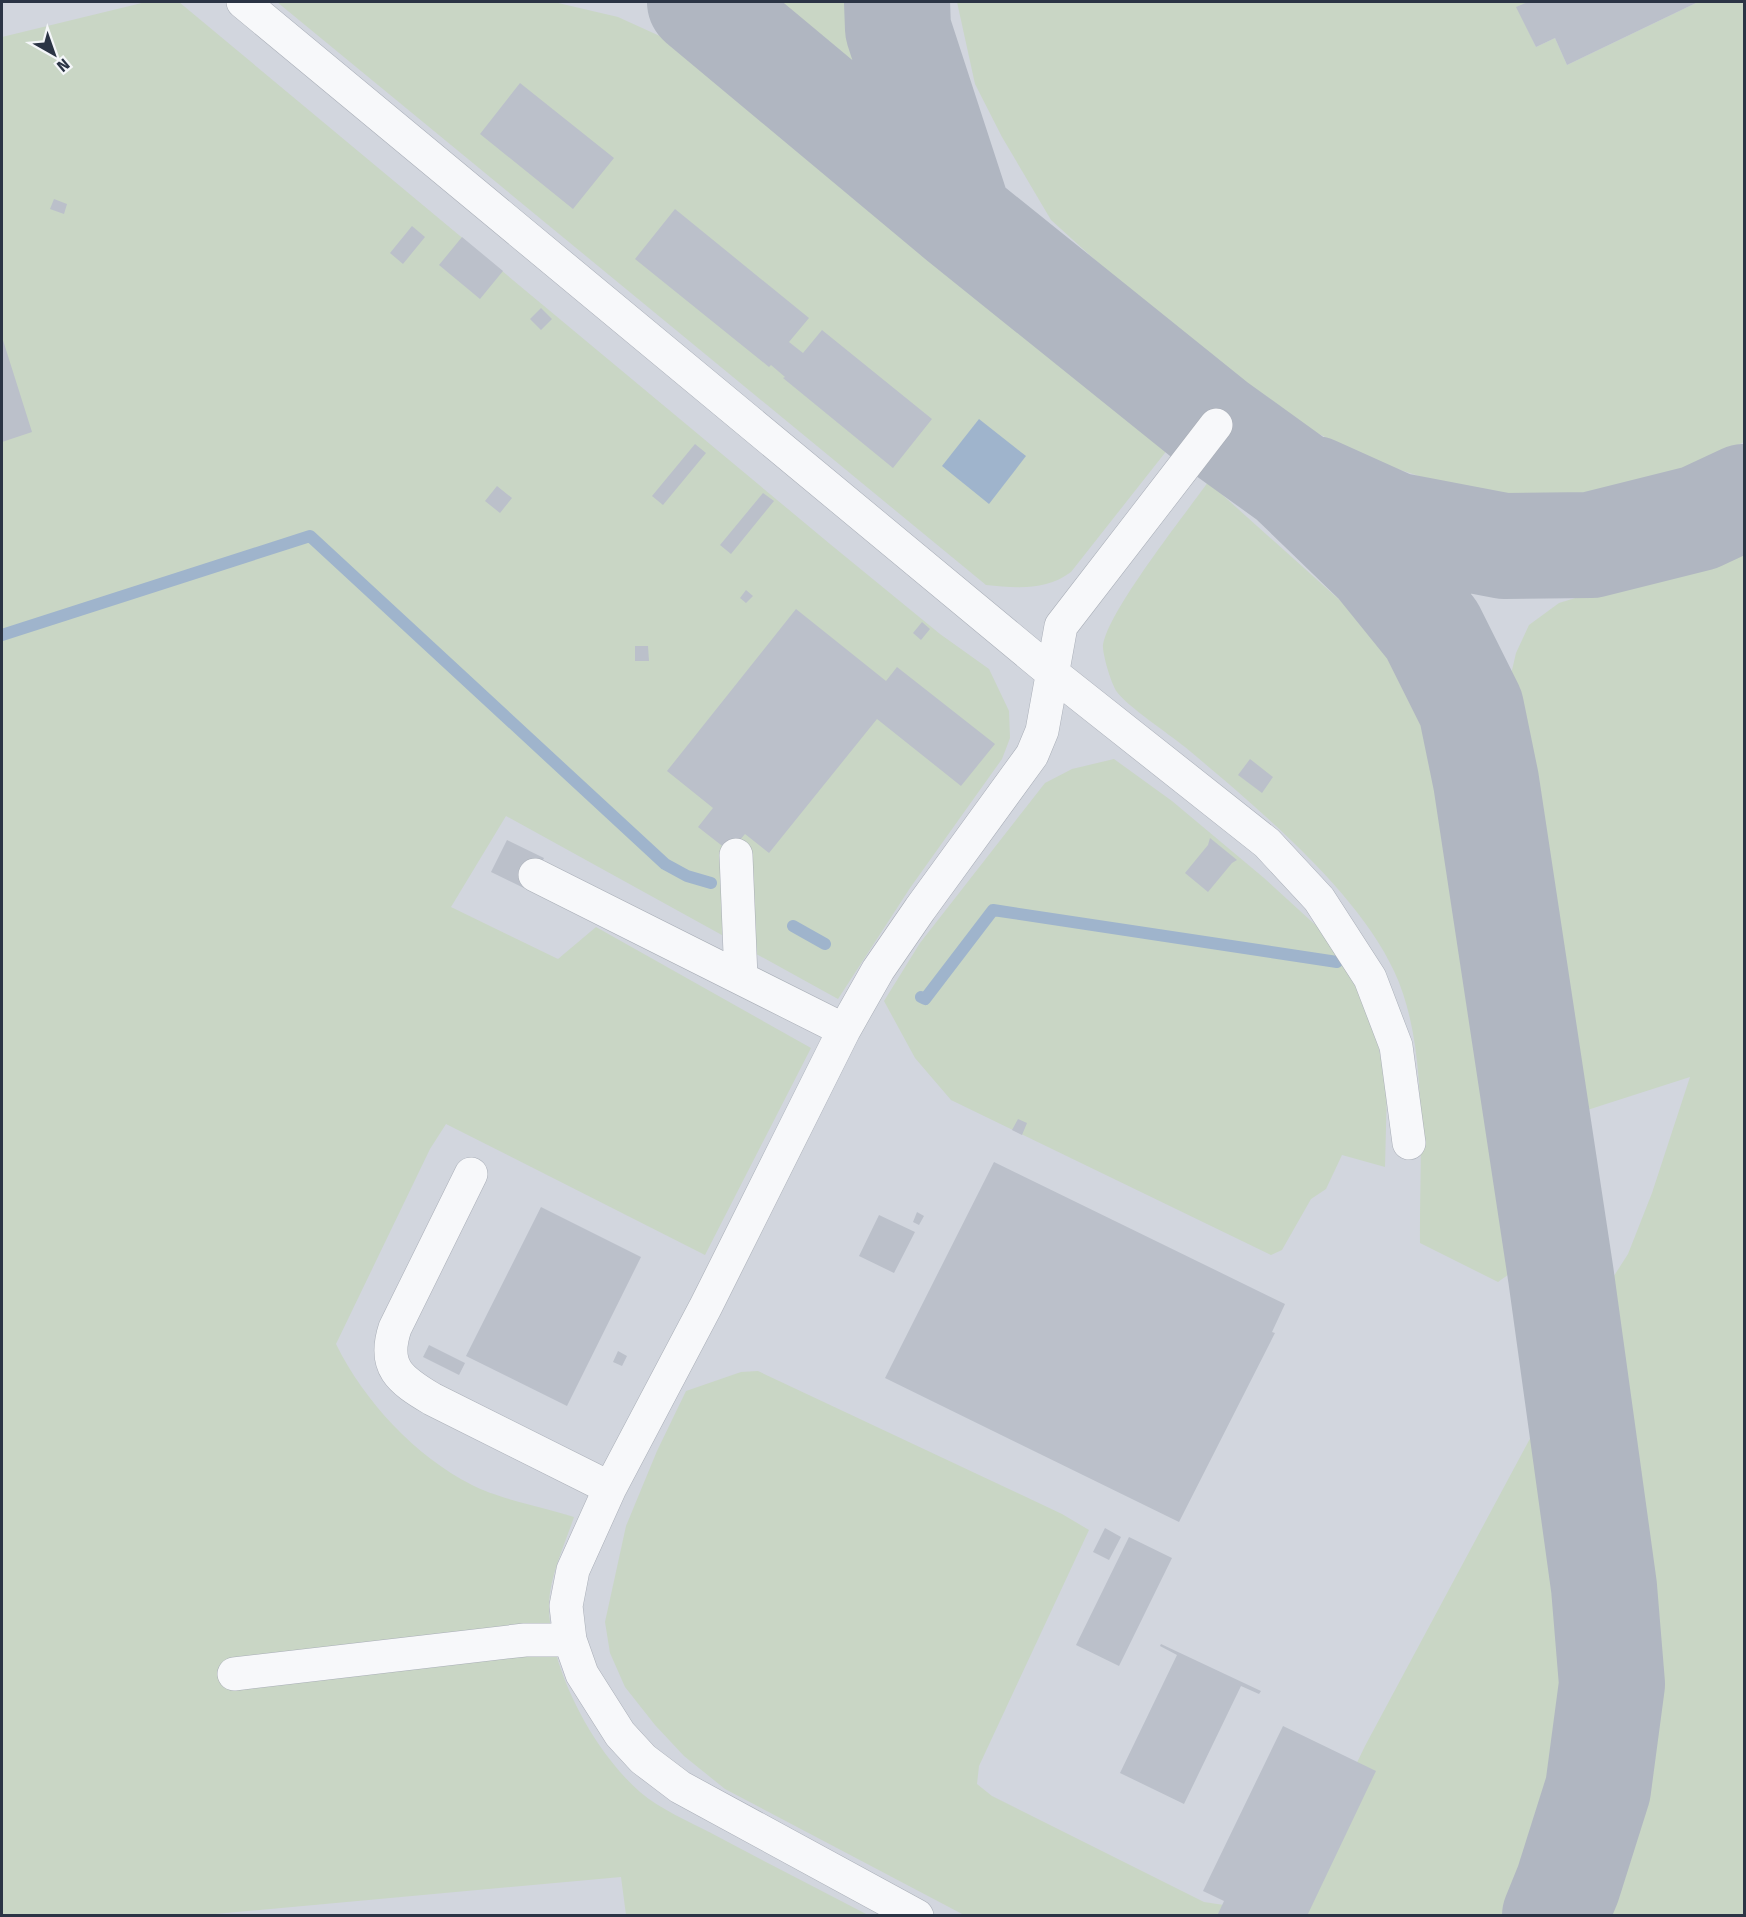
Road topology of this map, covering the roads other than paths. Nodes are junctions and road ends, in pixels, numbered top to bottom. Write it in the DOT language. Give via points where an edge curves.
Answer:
graph roads {
  1 [pos="243,2"];
  2 [pos="1216,425"];
  3 [pos="1051,672"];
  4 [pos="736,855"];
  5 [pos="535,875"];
  6 [pos="741,978"];
  7 [pos="844,1030"];
  8 [pos="1409,1143"];
  9 [pos="471,1174"];
  10 [pos="610,1488"];
  11 [pos="570,1640"];
  12 [pos="234,1674"];
  13 [pos="917,1916"];
  1 -- 3 [label="lane"];
  2 -- 3 [label="lane" via="1061,626"];
  3 -- 7 [label="lane" via="1042,731 1032,755 908,926"];
  3 -- 8 [label="lane" via="1267,843 1319,899 1370,978 1396,1046"];
  4 -- 6 [label="lane"];
  5 -- 6 [label="lane"];
  6 -- 7 [label="lane"];
  7 -- 10 [label="lane"];
  9 -- 10 [label="lane" via="395,1328 388,1348 393,1363 408,1385 432,1399"];
  10 -- 11 [label="lane" via="573,1570 566,1606"];
  11 -- 12 [label="lane" via="525,1640"];
  11 -- 13 [label="lane" via="582,1674 601,1708 643,1759 680,1787"];
}
